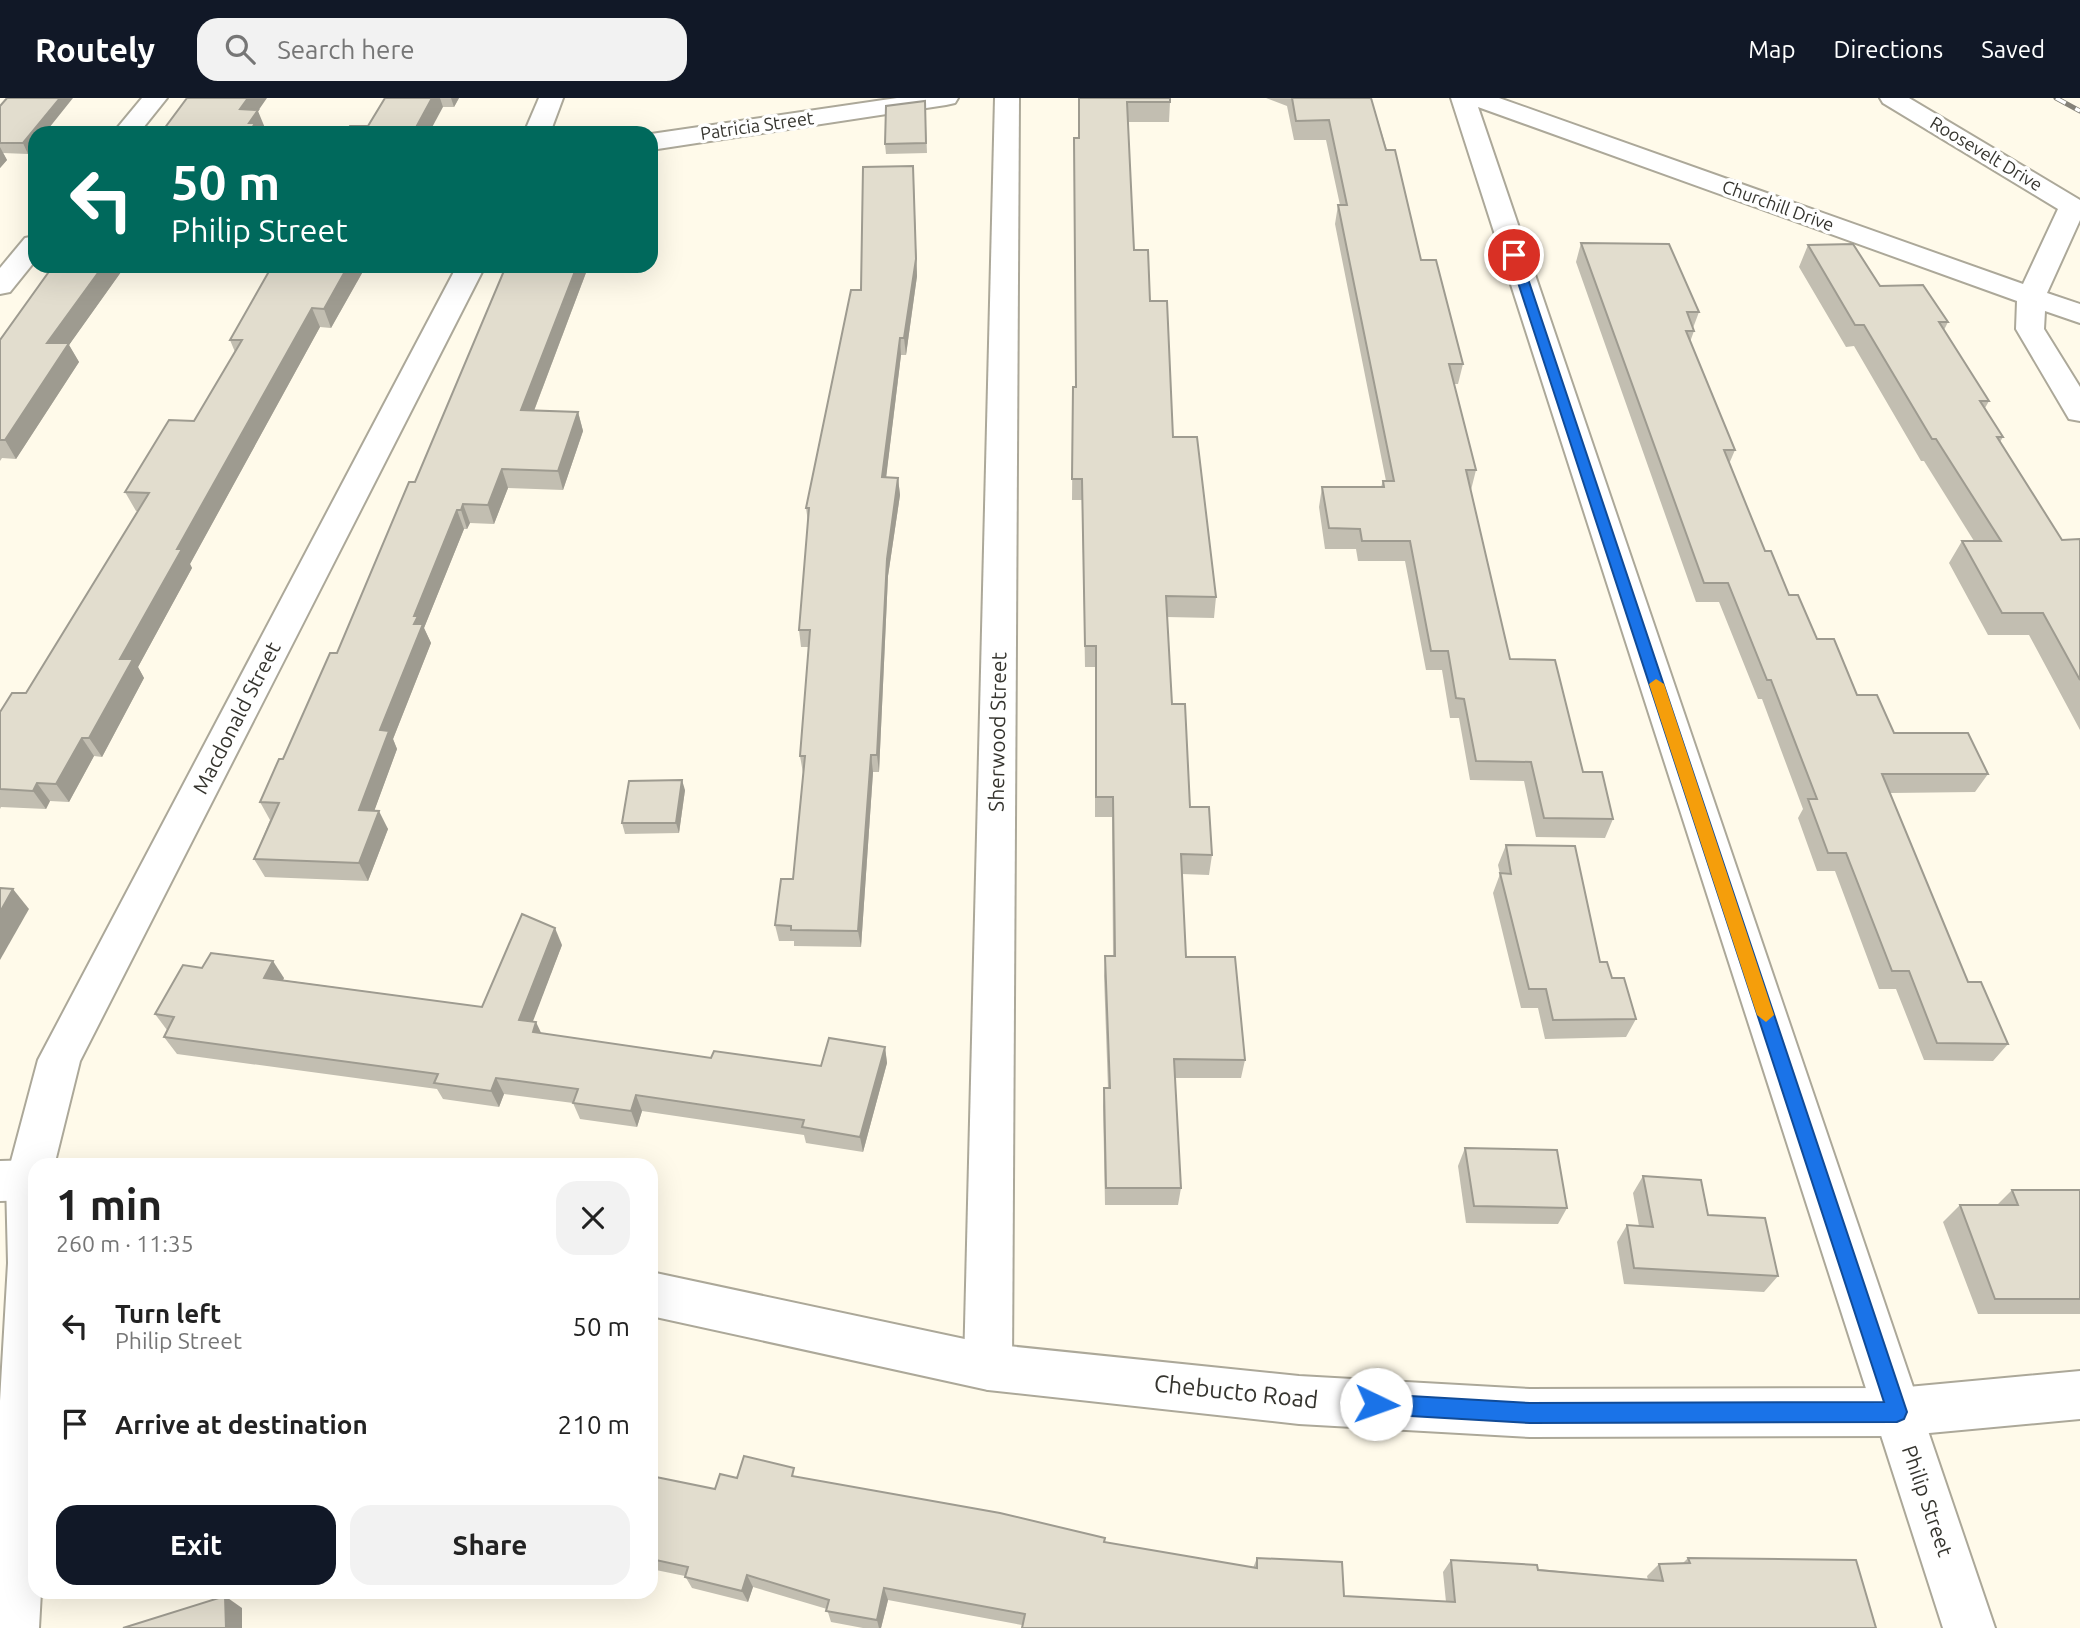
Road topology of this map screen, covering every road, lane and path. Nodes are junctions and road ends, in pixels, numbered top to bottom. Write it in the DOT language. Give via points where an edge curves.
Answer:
graph roads {
  1 [pos="155,98"];
  2 [pos="551,98"];
  3 [pos="946,98"];
  4 [pos="1007,98"];
  5 [pos="1463,98"];
  6 [pos="1476,98"];
  7 [pos="1892,98"];
  8 [pos="132,126"];
  9 [pos="540,126"];
  10 [pos="658,141"];
  11 [pos="2076,208"];
  12 [pos="28,252"];
  13 [pos="467,273"];
  14 [pos="0,286"];
  15 [pos="2031,296"];
  16 [pos="2080,314"];
  17 [pos="2080,412"];
  18 [pos="16,1176"];
  19 [pos="28,1246"];
  20 [pos="658,1296"];
  21 [pos="988,1367"];
  22 [pos="2080,1395"];
  23 [pos="1897,1412"];
  24 [pos="28,1462"];
  25 [pos="13,1628"];
  26 [pos="1969,1628"];
  1 -- 8 [label="street"];
  2 -- 9 [label="street"];
  3 -- 10 [label="street, Patricia Street"];
  4 -- 21 [label="street, Sherwood Street"];
  5 -- 23 [label="street, Philip Street"];
  6 -- 15 [label="street, Churchill Drive"];
  7 -- 11 [label="street, Roosevelt Drive"];
  11 -- 15 [label="street"];
  12 -- 14 [label="street"];
  13 -- 18 [label="street, Macdonald Street" via="59,1060"];
  15 -- 16 [label="street, Churchill Drive"];
  15 -- 17 [label="street" via="2030,329"];
  18 -- 19 [label="street, Macdonald Street"];
  20 -- 21 [label="street, Chebucto Road"];
  21 -- 23 [label="street, Chebucto Road" via="1299,1400 1530,1413"];
  22 -- 23 [label="street, Chebucto Road"];
  23 -- 26 [label="street, Philip Street"];
  24 -- 25 [label="street, Macdonald Street"];
}
